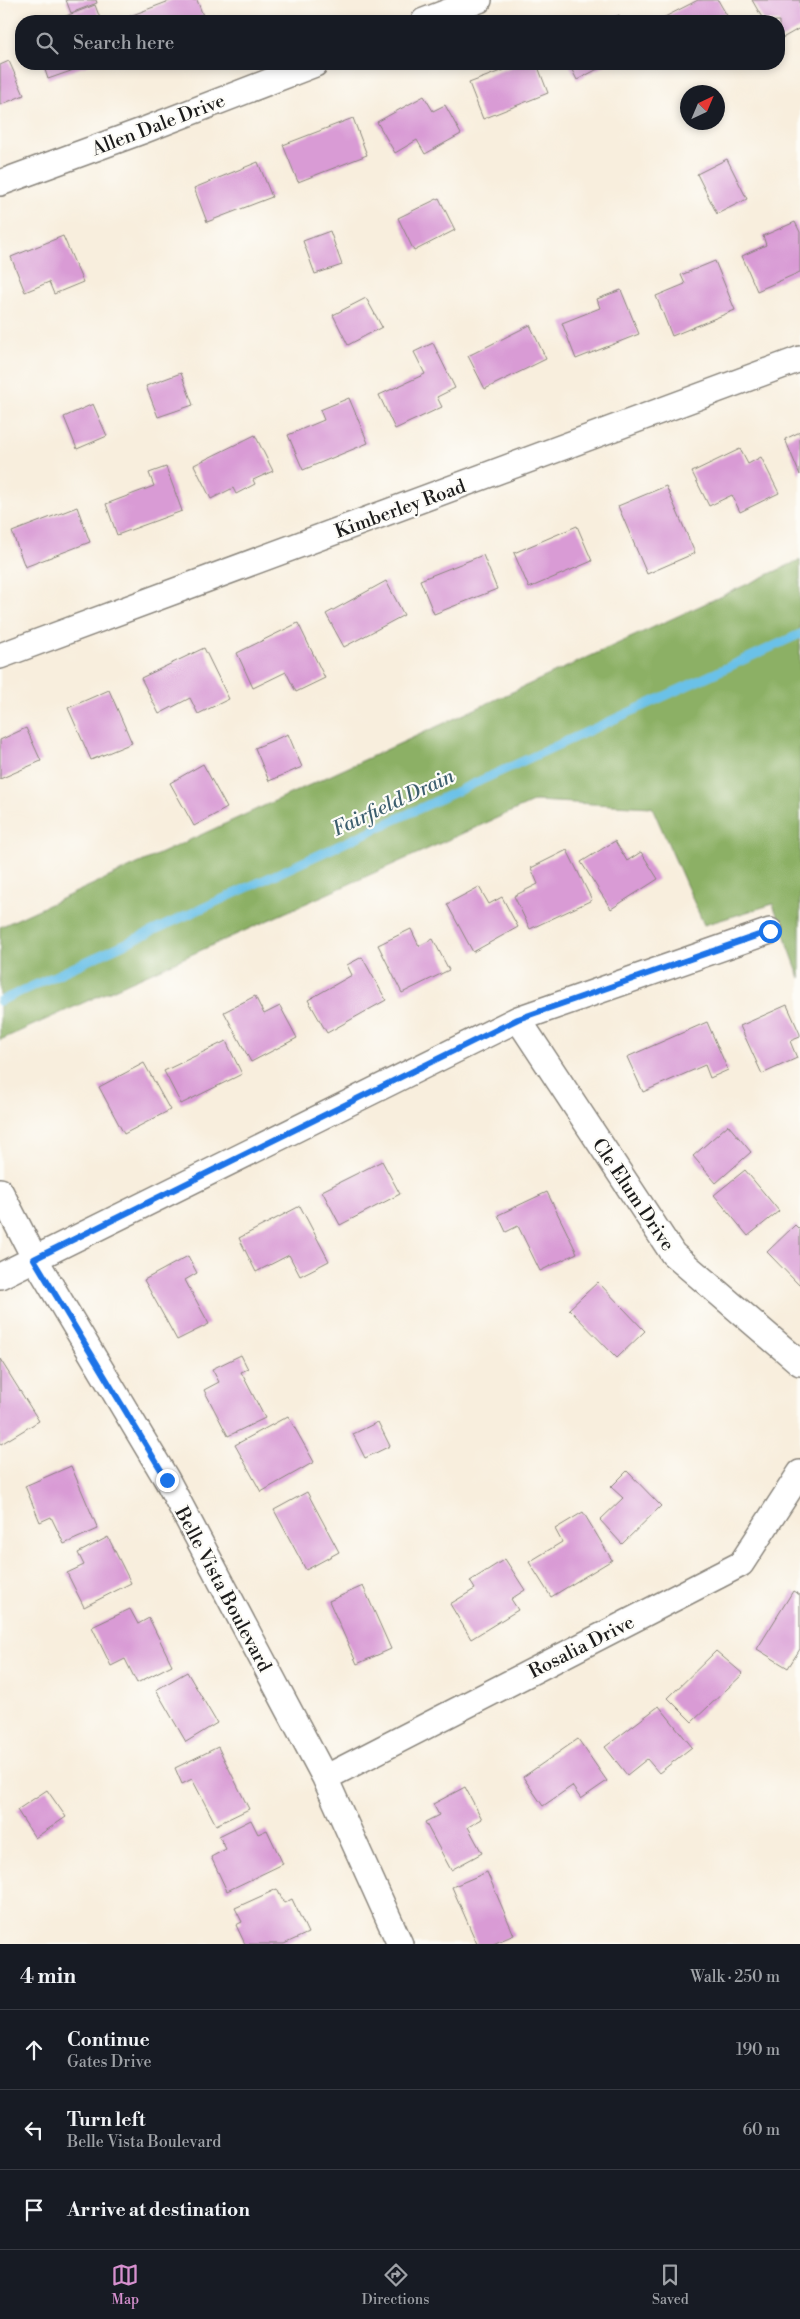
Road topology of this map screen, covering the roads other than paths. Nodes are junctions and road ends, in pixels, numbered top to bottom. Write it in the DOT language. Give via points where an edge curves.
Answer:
graph roads {
  1 [pos="479,0"];
  2 [pos="440,15"];
  3 [pos="300,70"];
  4 [pos="0,183"];
  5 [pos="800,359"];
  6 [pos="0,656"];
  7 [pos="770,931"];
  8 [pos="518,1019"];
  9 [pos="0,1191"];
  10 [pos="34,1259"];
  11 [pos="0,1276"];
  12 [pos="800,1363"];
  13 [pos="800,1473"];
  14 [pos="325,1778"];
  15 [pos="400,1944"];
  1 -- 2 [label="street"];
  3 -- 4 [label="street, Allen Dale Drive"];
  5 -- 6 [label="street, Kimberley Road"];
  7 -- 8 [label="street"];
  8 -- 10 [label="street"];
  8 -- 12 [label="street, Cle Elum Drive" via="673,1254"];
  9 -- 10 [label="street, Belle Vista Boulevard"];
  10 -- 11 [label="street"];
  10 -- 14 [label="street, Belle Vista Boulevard" via="167,1480"];
  13 -- 14 [label="street, Rosalia Drive" via="741,1564"];
  14 -- 15 [label="street, Belle Vista Boulevard"];
}
